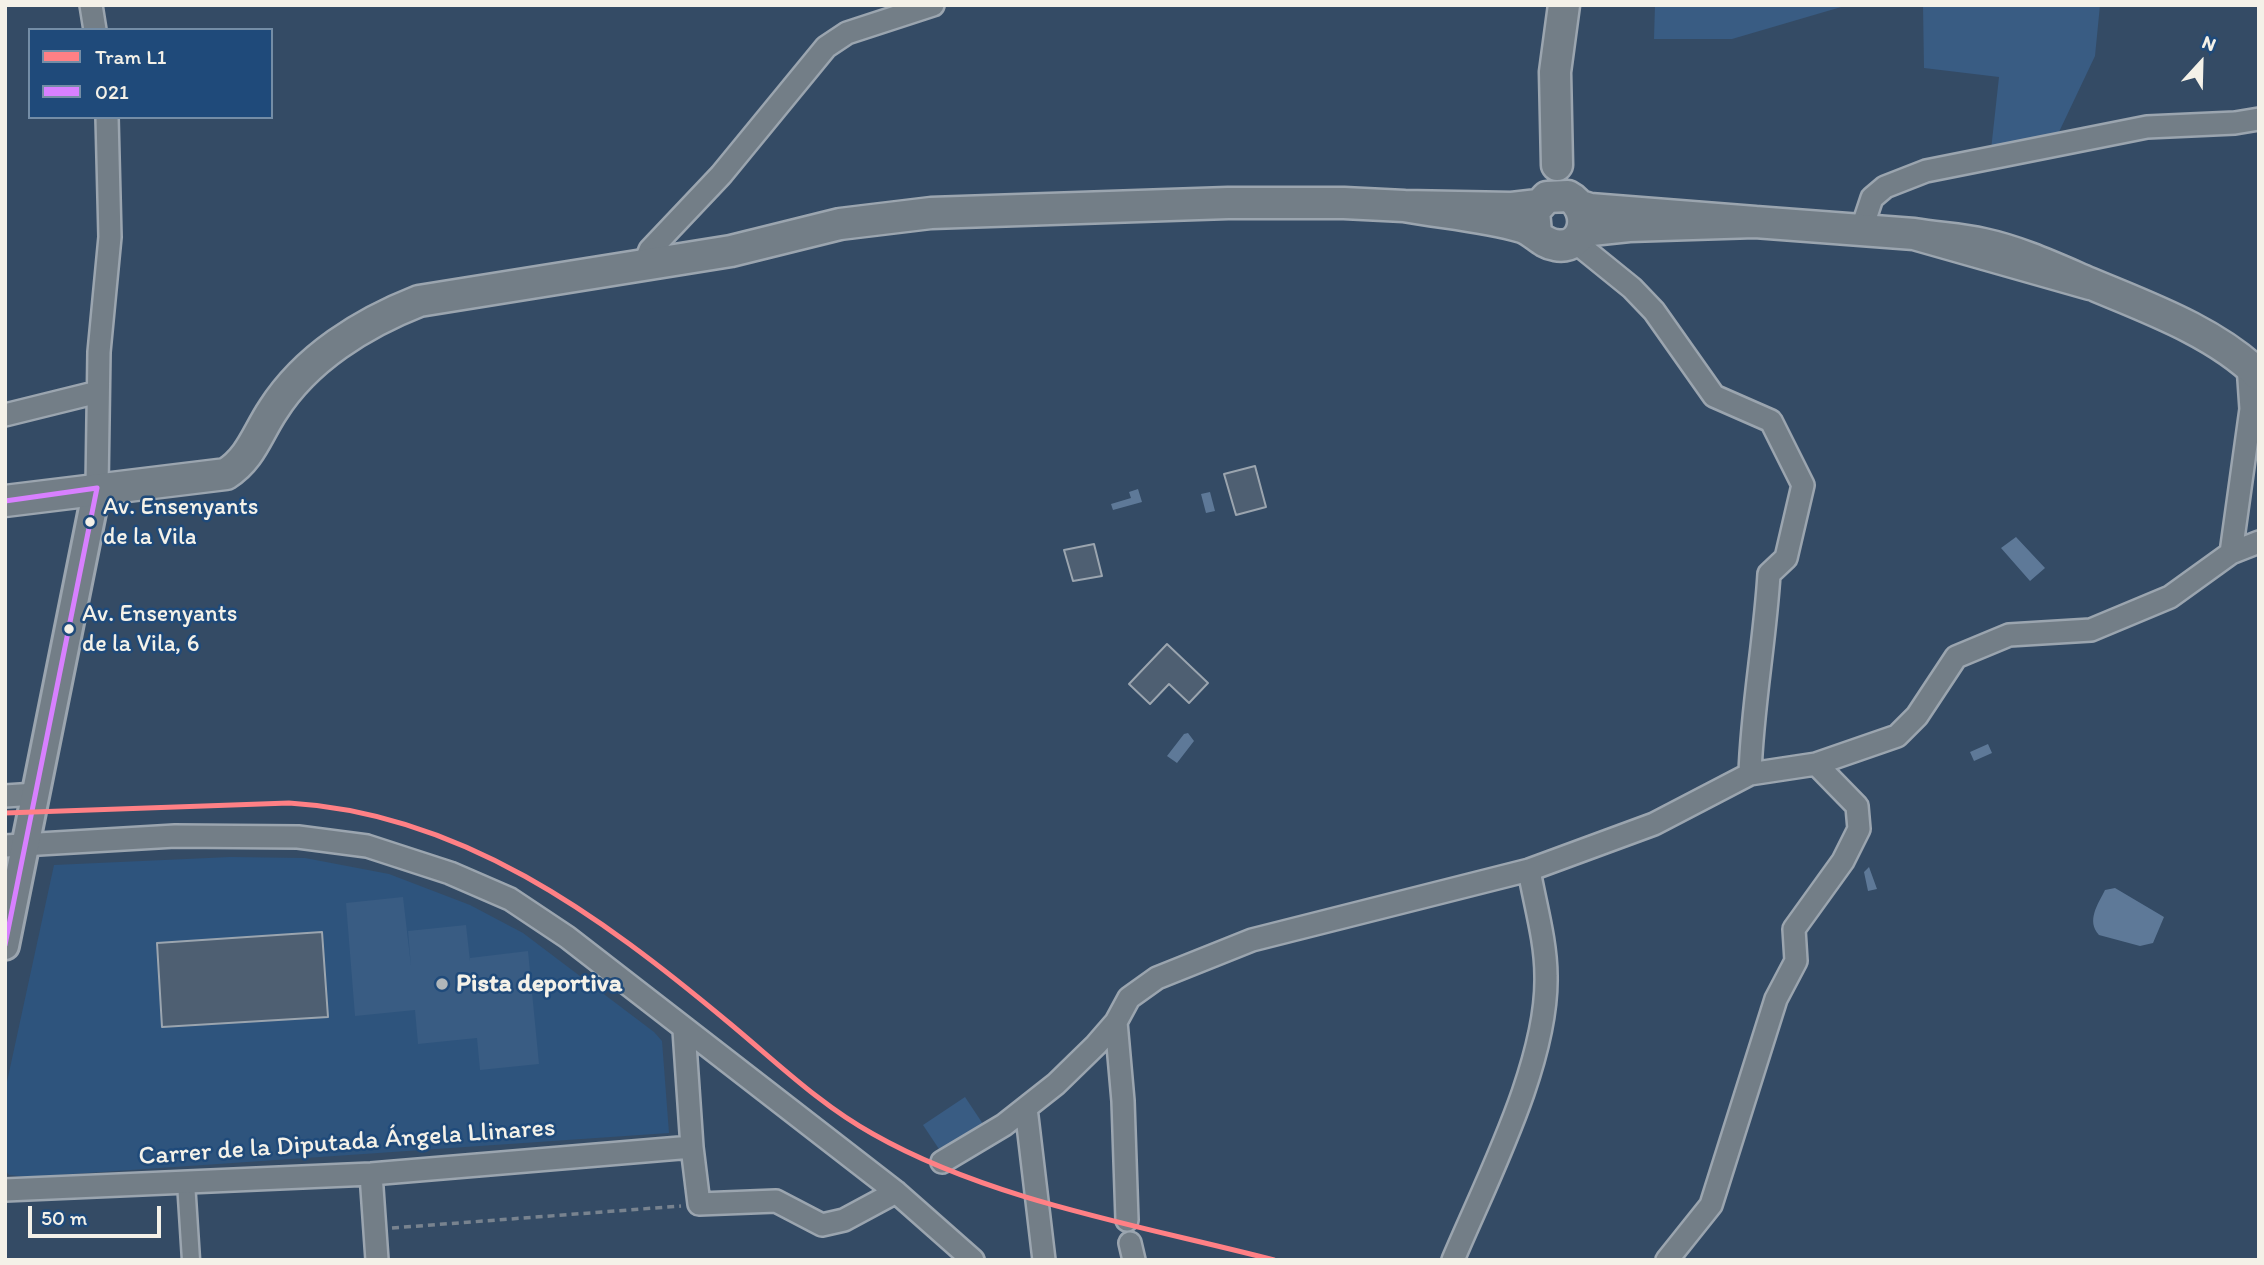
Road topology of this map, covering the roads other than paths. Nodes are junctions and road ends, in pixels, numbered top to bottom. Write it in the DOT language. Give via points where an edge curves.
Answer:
graph roads {
  1 [pos="90,5"];
  2 [pos="933,5"];
  3 [pos="1564,5"];
  4 [pos="95,28"];
  5 [pos="107,119"];
  6 [pos="2259,119"];
  7 [pos="1561,215"];
  8 [pos="1862,228"];
  9 [pos="644,265"];
  10 [pos="2255,367"];
  11 [pos="98,392"];
  12 [pos="5,415"];
  13 [pos="97,488"];
  14 [pos="5,501"];
  15 [pos="2259,542"];
  16 [pos="2231,553"];
  17 [pos="1816,764"];
  18 [pos="1750,775"];
  19 [pos="36,794"];
  20 [pos="5,796"];
  21 [pos="16,845"];
  22 [pos="1529,870"];
  23 [pos="5,946"];
  24 [pos="1116,1022"];
  25 [pos="684,1030"];
  26 [pos="1026,1108"];
  27 [pos="692,1147"];
  28 [pos="942,1161"];
  29 [pos="371,1174"];
  30 [pos="186,1182"];
  31 [pos="5,1190"];
  32 [pos="896,1192"];
  33 [pos="1127,1220"];
  34 [pos="191,1260"];
  35 [pos="377,1260"];
  36 [pos="973,1260"];
  37 [pos="1044,1260"];
  38 [pos="1453,1260"];
  39 [pos="1667,1260"];
  1 -- 4 [label="street"];
  2 -- 9 [label="street" via="847,33 826,47 721,175 650,250"];
  3 -- 7 [label="main road" via="1555,72"];
  5 -- 11 [label="street" via="110,237"];
  6 -- 8 [label="street" via="2147,127 1926,171 1885,187 1872,198"];
  7 -- 8 [label="main road" via="1629,226 1755,222"];
  7 -- 9 [label="main road" via="1512,208 1344,203 931,213 840,224 731,251"];
  7 -- 18 [label="street" via="1654,310 1714,396 1771,421 1803,485 1786,558 1769,574"];
  8 -- 10 [label="main road" via="1983,244 2026,256 2185,326"];
  9 -- 13 [label="main road" via="454,293 376,318 304,374 273,409 242,464 226,474"];
  10 -- 16 [label="street"];
  11 -- 12 [label="street"];
  11 -- 13 [label="street"];
  13 -- 14 [label="main road"];
  13 -- 19 [label="street"];
  15 -- 16 [label="street"];
  16 -- 17 [label="street" via="2170,597 2091,630 2009,635 1956,657 1898,736"];
  17 -- 18 [label="street"];
  17 -- 39 [label="street" via="1857,806 1859,829 1843,861 1794,929 1796,961 1772,1012 1711,1205"];
  18 -- 22 [label="street" via="1654,824"];
  19 -- 20 [label="street"];
  19 -- 21 [label="street"];
  21 -- 23 [label="street"];
  21 -- 25 [label="street" via="174,836 298,837 368,846 510,899 567,937"];
  22 -- 24 [label="street" via="1252,940 1157,978 1129,998"];
  22 -- 38 [label="street" via="1546,974 1545,1006 1524,1090"];
  24 -- 26 [label="street" via="1082,1061"];
  24 -- 33 [label="street"];
  25 -- 27 [label="street"];
  25 -- 32 [label="street"];
  26 -- 28 [label="street"];
  26 -- 37 [label="street"];
  27 -- 29 [label="street, Carrer de la Diputada Ángela Llinares"];
  27 -- 32 [label="street" via="699,1205 776,1201 822,1224 844,1220"];
  29 -- 30 [label="street, Carrer de la Diputada Ángela Llinares"];
  29 -- 35 [label="street"];
  30 -- 31 [label="street, Carrer de la Diputada Ángela Llinares"];
  30 -- 34 [label="street"];
  32 -- 36 [label="street"];
}
